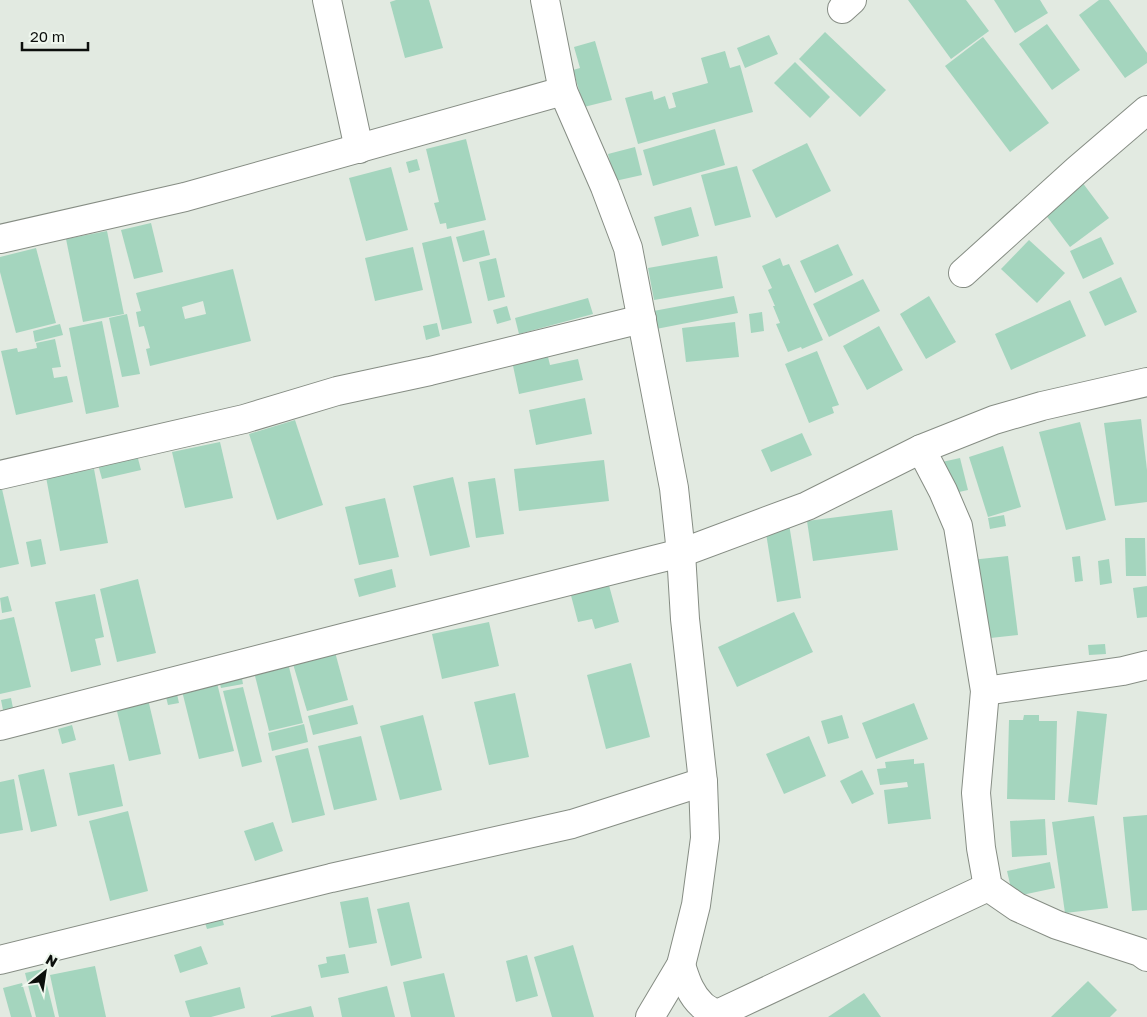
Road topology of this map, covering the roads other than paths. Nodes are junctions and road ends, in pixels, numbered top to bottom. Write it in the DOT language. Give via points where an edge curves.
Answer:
graph roads {
  1 [pos="327,0"];
  2 [pos="545,0"];
  3 [pos="563,91"];
  4 [pos="1147,110"];
  5 [pos="359,149"];
  6 [pos="0,239"];
  7 [pos="963,273"];
  8 [pos="642,319"];
  9 [pos="1147,382"];
  10 [pos="921,449"];
  11 [pos="0,476"];
  12 [pos="681,553"];
  13 [pos="1147,666"];
  14 [pos="985,692"];
  15 [pos="0,726"];
  16 [pos="703,782"];
  17 [pos="988,887"];
  18 [pos="1145,953"];
  19 [pos="0,960"];
  20 [pos="681,965"];
  21 [pos="716,1016"];
  22 [pos="650,1017"];
  1 -- 5 [label="street"];
  2 -- 3 [label="street"];
  3 -- 5 [label="street"];
  3 -- 8 [label="street" via="628,248"];
  4 -- 7 [label="street"];
  5 -- 6 [label="street" via="186,198"];
  8 -- 11 [label="street" via="337,391 244,419"];
  8 -- 12 [label="street" via="674,488"];
  9 -- 10 [label="street" via="994,420"];
  10 -- 12 [label="street" via="807,506"];
  10 -- 14 [label="street" via="958,526"];
  12 -- 15 [label="street"];
  12 -- 16 [label="street"];
  13 -- 14 [label="street"];
  14 -- 17 [label="street" via="976,793"];
  16 -- 19 [label="street" via="572,824 331,878"];
  16 -- 20 [label="street" via="705,838 696,905"];
  17 -- 18 [label="street" via="1017,907 1057,924"];
  17 -- 21 [label="street"];
  20 -- 21 [label="street" via="695,998"];
  20 -- 22 [label="street"];
}
